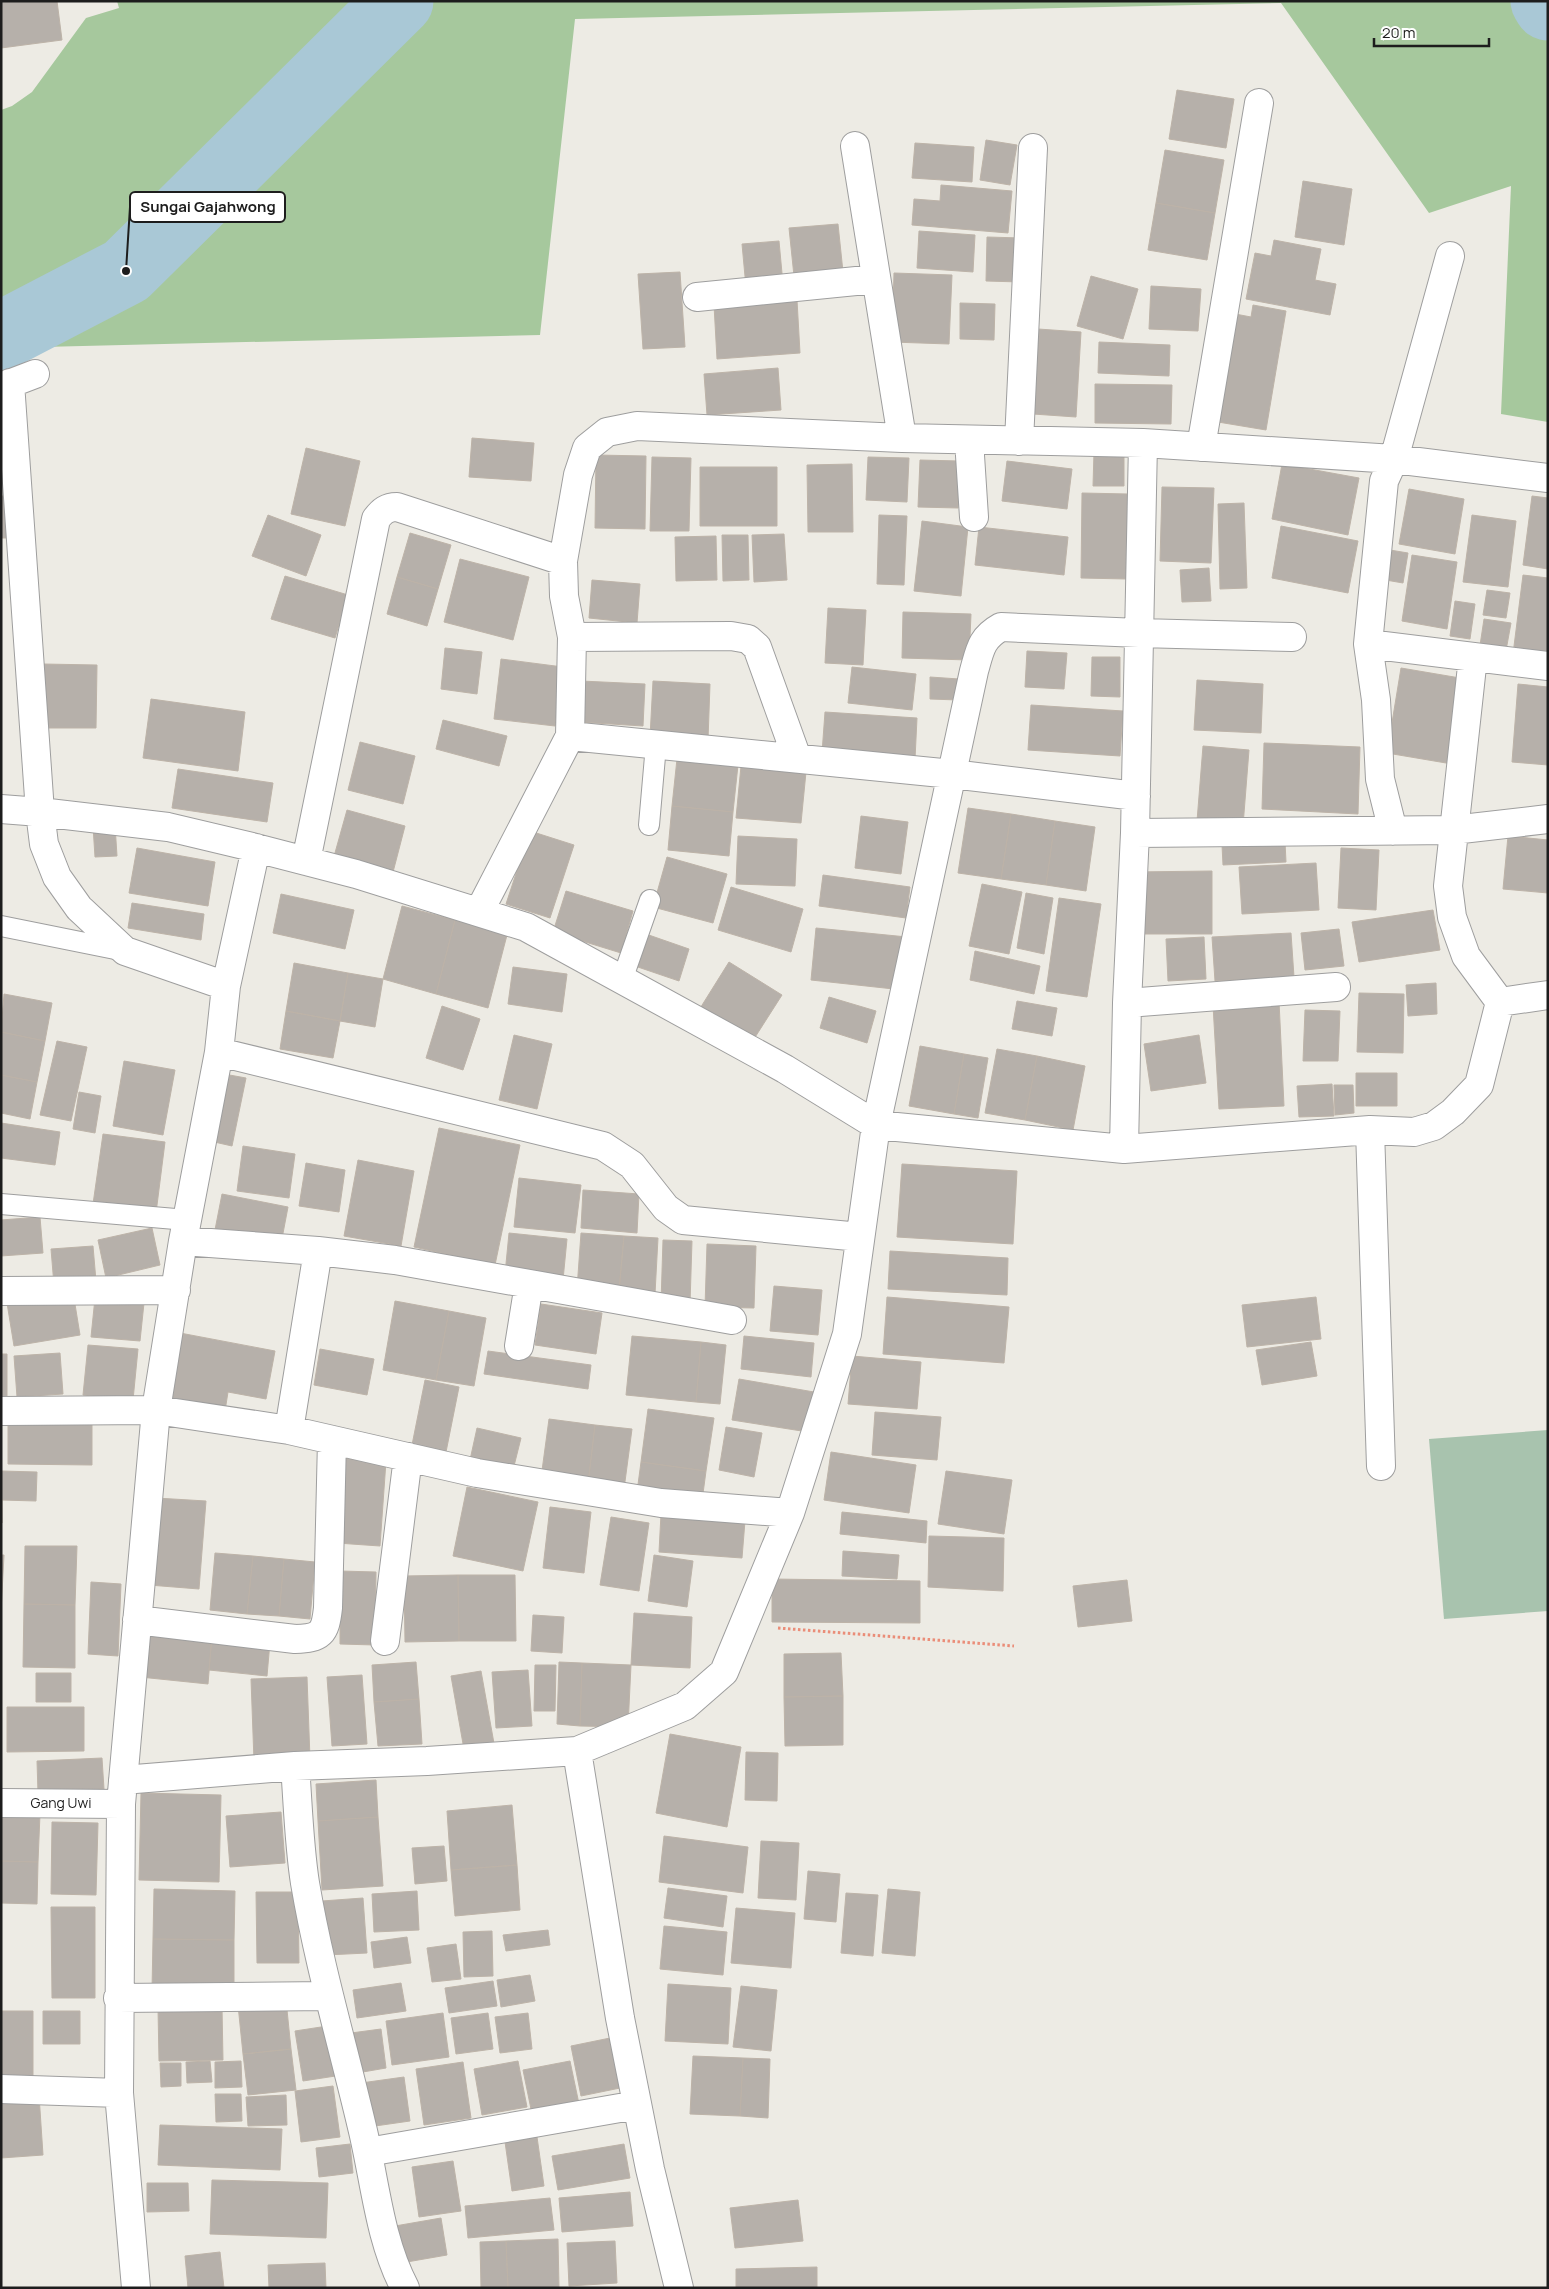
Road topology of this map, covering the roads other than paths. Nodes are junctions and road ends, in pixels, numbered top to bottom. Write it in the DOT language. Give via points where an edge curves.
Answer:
graph roads {
  1 [pos="1259,103"];
  2 [pos="856,146"];
  3 [pos="1033,148"];
  4 [pos="1450,256"];
  5 [pos="876,278"];
  6 [pos="697,297"];
  7 [pos="16,381"];
  8 [pos="902,438"];
  9 [pos="969,440"];
  10 [pos="1019,441"];
  11 [pos="1142,443"];
  12 [pos="1201,447"];
  13 [pos="1394,459"];
  14 [pos="1548,478"];
  15 [pos="974,516"];
  16 [pos="563,561"];
  17 [pos="1139,633"];
  18 [pos="1292,637"];
  19 [pos="572,638"];
  20 [pos="1368,644"];
  21 [pos="1473,657"];
  22 [pos="1548,666"];
  23 [pos="570,736"];
  24 [pos="656,744"];
  25 [pos="797,758"];
  26 [pos="952,774"];
  27 [pos="1136,796"];
  28 [pos="1,809"];
  29 [pos="40,812"];
  30 [pos="1548,819"];
  31 [pos="649,824"];
  32 [pos="1453,830"];
  33 [pos="1393,831"];
  34 [pos="1135,833"];
  35 [pos="256,848"];
  36 [pos="306,861"];
  37 [pos="650,900"];
  38 [pos="479,912"];
  39 [pos="1,926"];
  40 [pos="126,952"];
  41 [pos="622,980"];
  42 [pos="226,986"];
  43 [pos="1336,987"];
  44 [pos="1548,995"];
  45 [pos="1500,1002"];
  46 [pos="1127,1003"];
  47 [pos="219,1052"];
  48 [pos="876,1125"];
  49 [pos="1370,1130"];
  50 [pos="1124,1149"];
  51 [pos="1,1204"];
  52 [pos="185,1231"];
  53 [pos="860,1238"];
  54 [pos="318,1251"];
  55 [pos="529,1284"];
  56 [pos="176,1290"];
  57 [pos="1,1291"];
  58 [pos="732,1320"];
  59 [pos="519,1346"];
  60 [pos="156,1410"];
  61 [pos="1,1411"];
  62 [pos="289,1430"];
  63 [pos="332,1440"];
  64 [pos="408,1457"];
  65 [pos="1381,1466"];
  66 [pos="790,1513"];
  67 [pos="137,1620"];
  68 [pos="385,1641"];
  69 [pos="577,1751"];
  70 [pos="295,1766"];
  71 [pos="122,1792"];
  72 [pos="1,1803"];
  73 [pos="328,1996"];
  74 [pos="118,1998"];
  75 [pos="1,2089"];
  76 [pos="118,2094"];
  77 [pos="637,2105"];
  78 [pos="368,2152"];
  79 [pos="136,2288"];
  80 [pos="405,2288"];
  81 [pos="679,2288"];
  1 -- 12 [label="street"];
  2 -- 5 [label="street"];
  3 -- 10 [label="street"];
  4 -- 13 [label="street"];
  5 -- 6 [label="street"];
  5 -- 8 [label="street"];
  7 -- 29 [label="street"];
  8 -- 9 [label="street"];
  8 -- 16 [label="street" via="637,426 607,432 587,448 578,475"];
  9 -- 10 [label="street"];
  9 -- 15 [label="street"];
  10 -- 11 [label="street"];
  11 -- 12 [label="street"];
  11 -- 17 [label="street"];
  12 -- 13 [label="street"];
  13 -- 14 [label="street"];
  13 -- 20 [label="street" via="1384,481"];
  16 -- 19 [label="street" via="564,596"];
  16 -- 36 [label="street" via="398,507 382,511 376,519"];
  17 -- 18 [label="street, Gang Uwi"];
  17 -- 26 [label="street, Gang Uwi" via="1001,626 991,632 983,641 974,671"];
  17 -- 27 [label="street"];
  19 -- 23 [label="street"];
  19 -- 25 [label="street" via="731,636 748,639 757,647"];
  20 -- 21 [label="street"];
  20 -- 33 [label="street" via="1376,700 1380,779"];
  21 -- 22 [label="street"];
  21 -- 32 [label="street"];
  23 -- 24 [label="street"];
  23 -- 38 [label="street"];
  24 -- 25 [label="street"];
  24 -- 31 [label="lane"];
  25 -- 26 [label="street"];
  26 -- 27 [label="street"];
  26 -- 48 [label="street, Gang Uwi"];
  27 -- 34 [label="street"];
  28 -- 29 [label="street"];
  29 -- 35 [label="street" via="168,827"];
  29 -- 40 [label="street" via="44,844 57,877 79,908"];
  30 -- 32 [label="street"];
  32 -- 33 [label="street"];
  32 -- 45 [label="street" via="1448,886 1452,917 1466,956"];
  33 -- 34 [label="street"];
  34 -- 46 [label="street"];
  35 -- 36 [label="street"];
  35 -- 42 [label="street"];
  36 -- 38 [label="street"];
  37 -- 41 [label="lane"];
  38 -- 41 [label="street" via="526,927"];
  39 -- 40 [label="lane"];
  40 -- 42 [label="street"];
  41 -- 48 [label="street" via="785,1069"];
  42 -- 47 [label="street"];
  43 -- 46 [label="street"];
  44 -- 45 [label="street"];
  45 -- 49 [label="street" via="1479,1085 1453,1112 1434,1126 1414,1132"];
  46 -- 50 [label="street"];
  47 -- 52 [label="street"];
  47 -- 53 [label="street" via="603,1146 632,1165 666,1208 683,1220"];
  48 -- 50 [label="street"];
  48 -- 53 [label="street, Gang Uwi"];
  49 -- 50 [label="street"];
  49 -- 65 [label="street"];
  51 -- 52 [label="lane"];
  52 -- 54 [label="street"];
  52 -- 56 [label="street"];
  53 -- 66 [label="street, Gang Uwi" via="847,1334"];
  54 -- 55 [label="street" via="395,1260"];
  54 -- 62 [label="street"];
  55 -- 58 [label="street"];
  55 -- 59 [label="street"];
  56 -- 57 [label="street"];
  56 -- 60 [label="street"];
  60 -- 61 [label="street"];
  60 -- 62 [label="street"];
  60 -- 67 [label="street"];
  62 -- 63 [label="street"];
  63 -- 64 [label="street"];
  63 -- 67 [label="street" via="328,1608 326,1627 318,1636 295,1638"];
  64 -- 66 [label="street" via="477,1473 661,1503"];
  64 -- 68 [label="street"];
  66 -- 69 [label="street, Gang Uwi" via="724,1672 685,1706"];
  67 -- 71 [label="street"];
  69 -- 70 [label="street, Gang Uwi"];
  69 -- 77 [label="street"];
  70 -- 71 [label="street, Gang Uwi"];
  70 -- 73 [label="street" via="305,1882"];
  71 -- 72 [label="street, Gang Uwi"];
  71 -- 74 [label="street"];
  73 -- 74 [label="street"];
  73 -- 78 [label="street"];
  74 -- 76 [label="street"];
  75 -- 76 [label="street"];
  76 -- 79 [label="street"];
  77 -- 78 [label="street"];
  77 -- 81 [label="street"];
  78 -- 80 [label="street" via="385,2236"];
}
